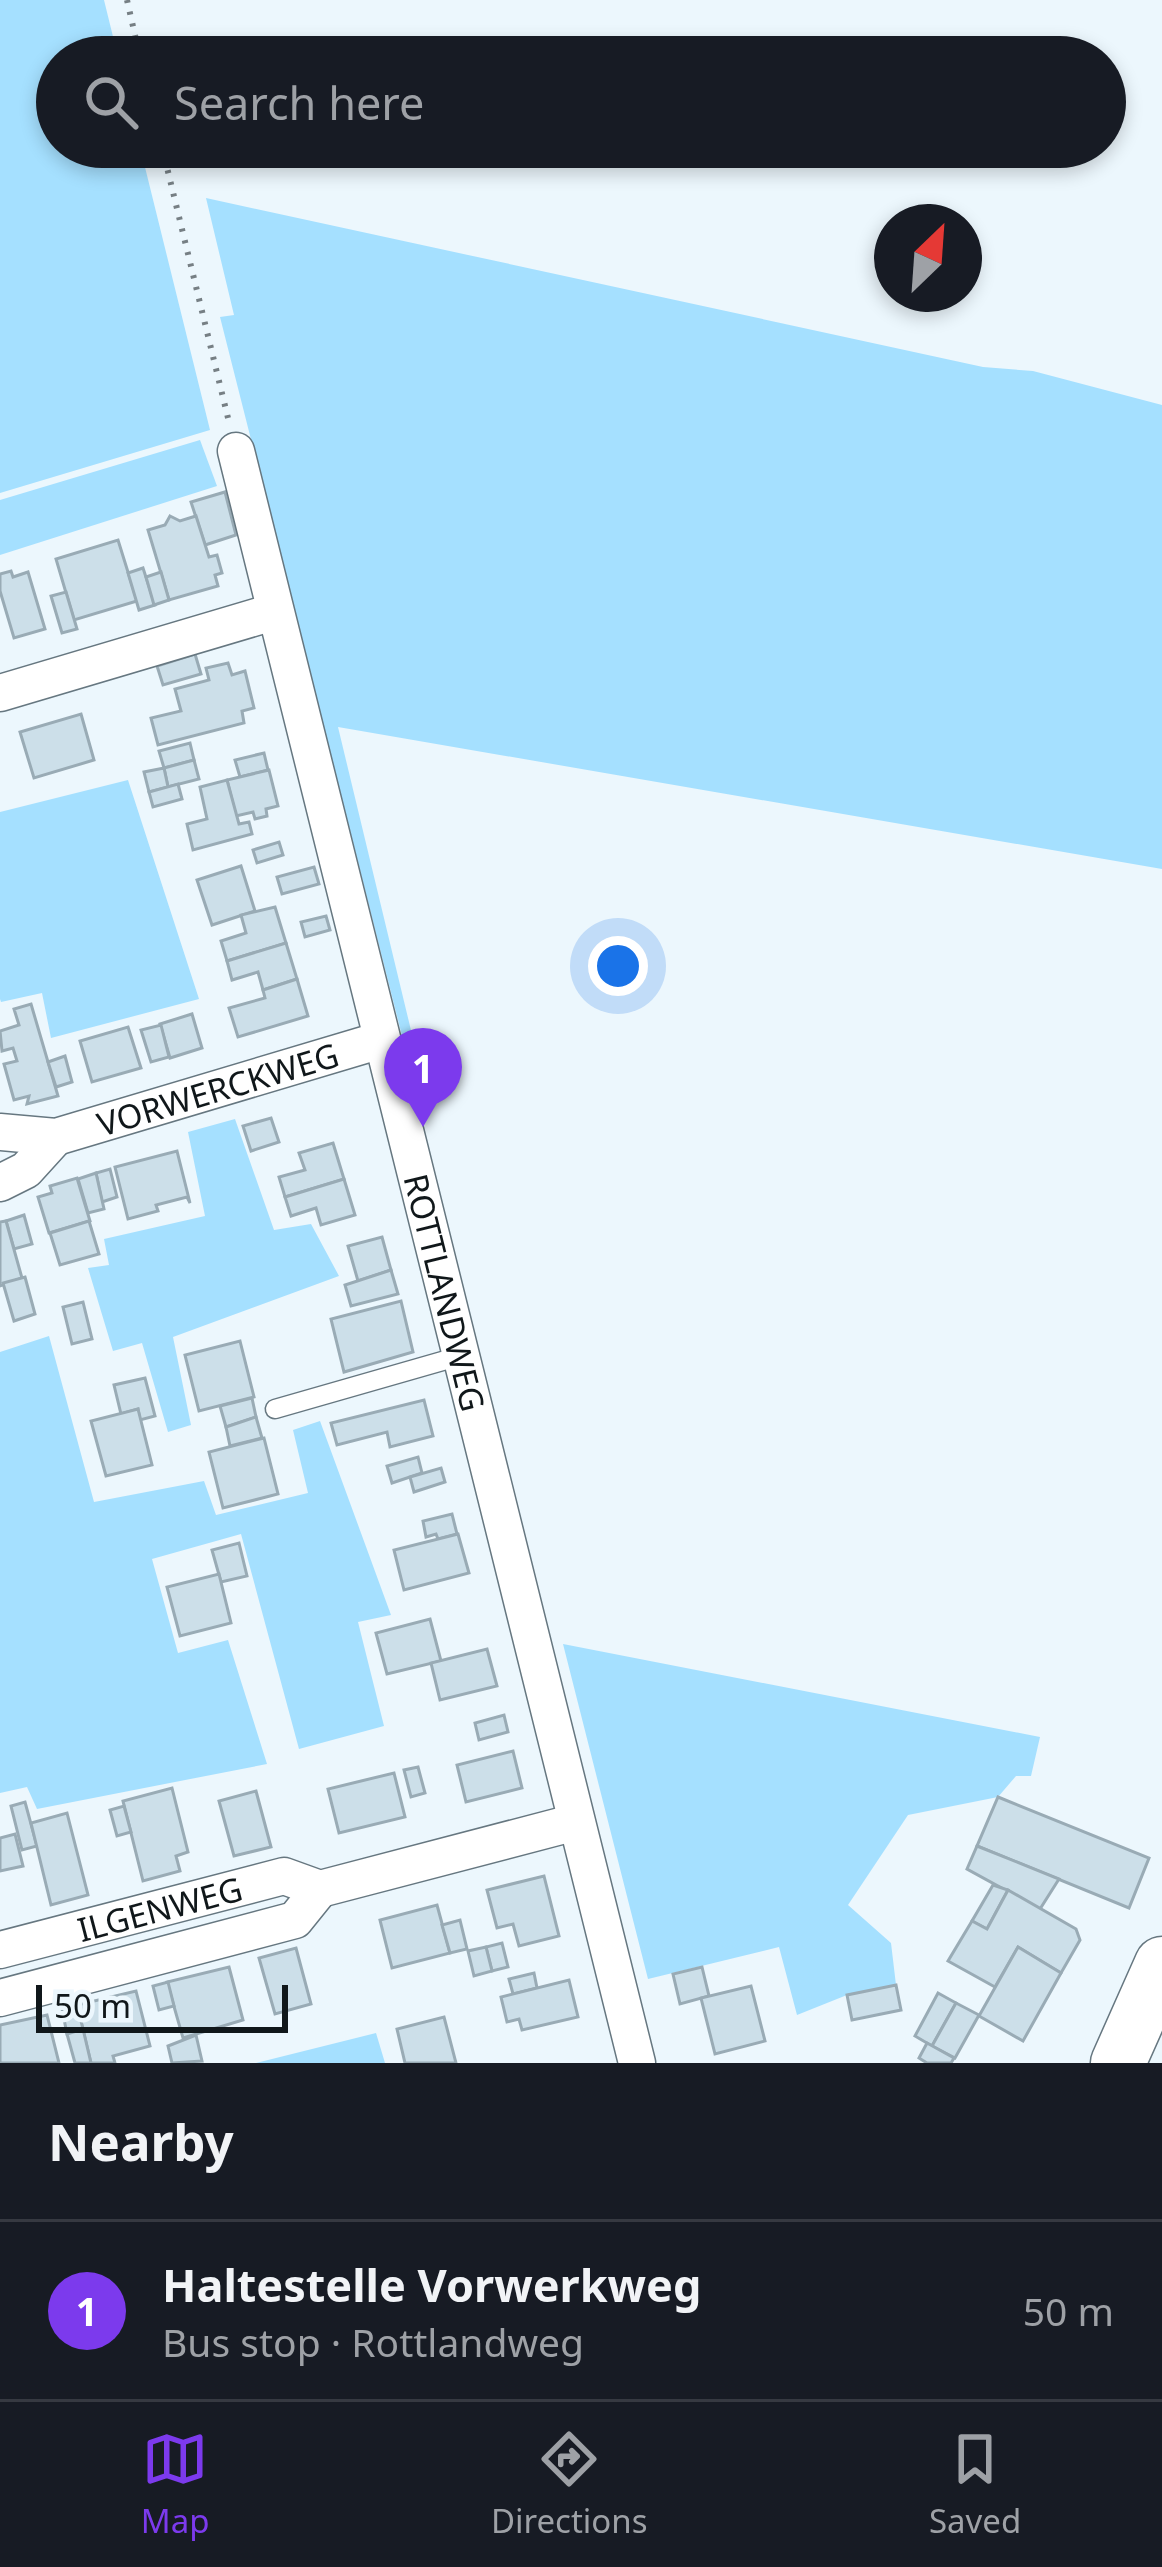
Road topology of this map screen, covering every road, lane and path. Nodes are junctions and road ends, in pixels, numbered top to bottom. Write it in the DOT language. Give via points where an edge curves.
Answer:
graph roads {
  1 [pos="127,0"];
  2 [pos="135,36"];
  3 [pos="167,168"];
  4 [pos="236,451"];
  5 [pos="273,612"];
  6 [pos="0,693"];
  7 [pos="381,1040"];
  8 [pos="0,1132"];
  9 [pos="56,1137"];
  10 [pos="0,1183"];
  11 [pos="460,1356"];
  12 [pos="275,1408"];
  13 [pos="576,1822"];
  14 [pos="320,1889"];
  15 [pos="0,1950"];
  16 [pos="1162,1964"];
  17 [pos="0,1998"];
  18 [pos="637,2063"];
  19 [pos="1118,2063"];
  1 -- 2 [label="path"];
  3 -- 4 [label="path"];
  4 -- 5 [label="street, ROTTLANDWEG"];
  5 -- 6 [label="street"];
  5 -- 7 [label="street, ROTTLANDWEG"];
  7 -- 9 [label="street, VORWERCKWEG"];
  7 -- 11 [label="street, ROTTLANDWEG"];
  8 -- 9 [label="street, VORWERCKWEG"];
  9 -- 10 [label="street, VORWERCKWEG" via="26,1171"];
  11 -- 12 [label="lane"];
  11 -- 13 [label="street, ROTTLANDWEG"];
  13 -- 14 [label="street, ILGENWEG"];
  13 -- 18 [label="street, ROTTLANDWEG"];
  14 -- 15 [label="street, ILGENWEG" via="284,1876"];
  14 -- 17 [label="street, ILGENWEG" via="295,1920"];
  16 -- 19 [label="street"];
}
